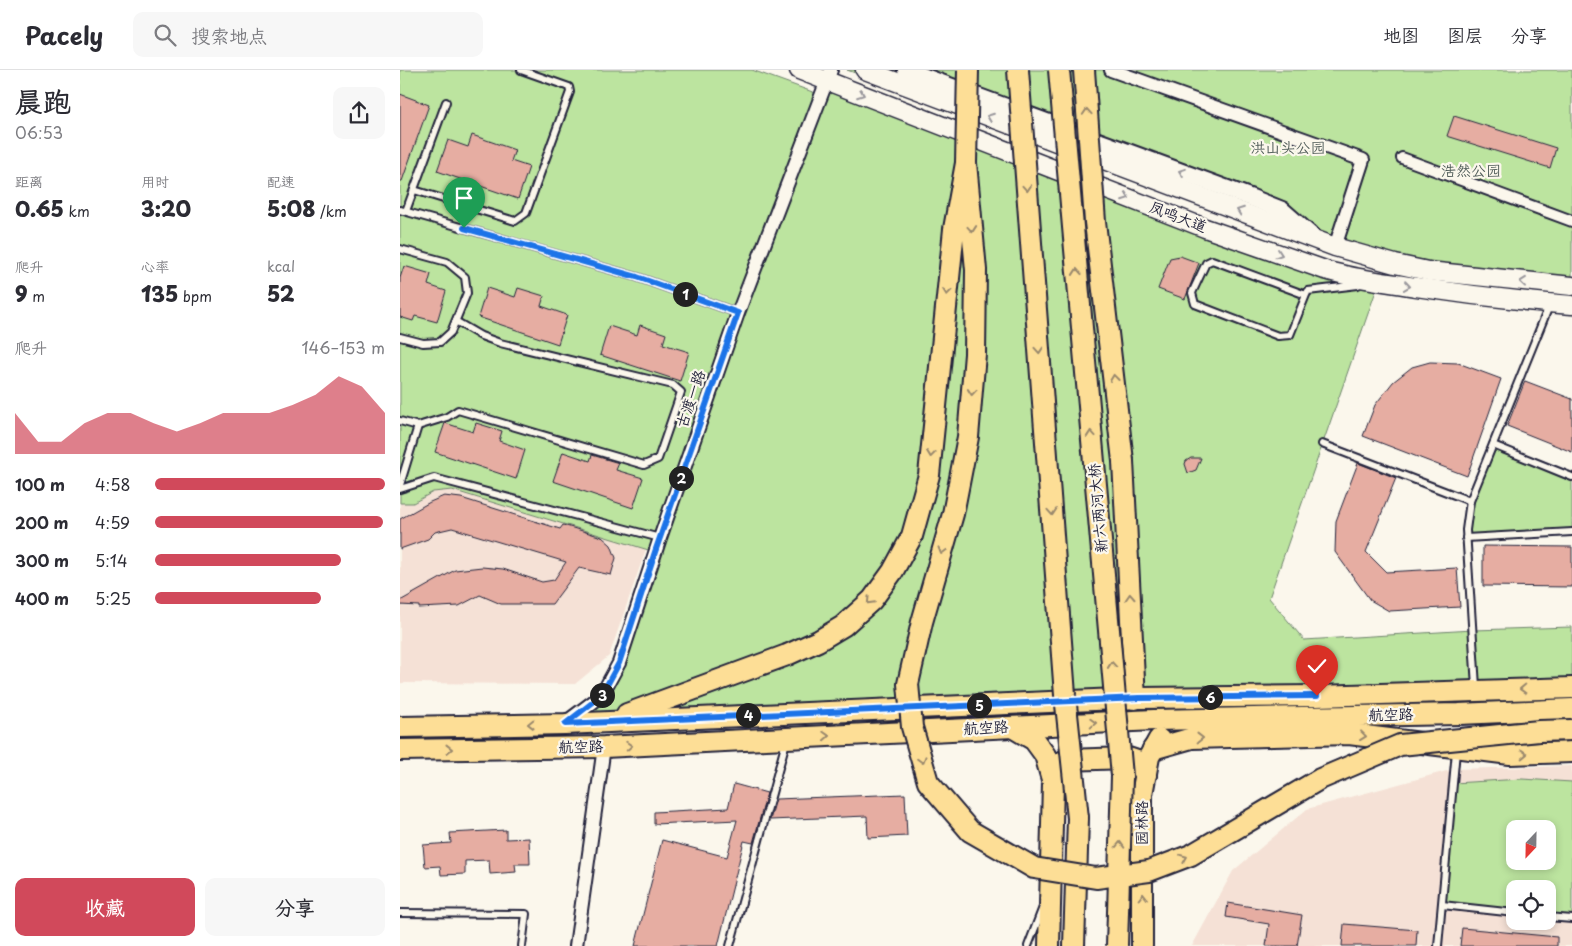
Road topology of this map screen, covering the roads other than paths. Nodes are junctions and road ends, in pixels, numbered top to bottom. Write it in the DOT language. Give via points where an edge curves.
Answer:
graph roads {
  1 [pos="521,70"];
  2 [pos="799,70"];
  3 [pos="865,70"];
  4 [pos="906,70"];
  5 [pos="968,70"];
  6 [pos="1018,70"];
  7 [pos="1059,70"];
  8 [pos="1084,70"];
  9 [pos="1111,70"];
  10 [pos="829,75"];
  11 [pos="446,102"];
  12 [pos="1402,158"];
  13 [pos="966,164"];
  14 [pos="414,190"];
  15 [pos="403,211"];
  16 [pos="1572,221"];
  17 [pos="1318,241"];
  18 [pos="1335,247"];
  19 [pos="400,249"];
  20 [pos="1379,282"];
  21 [pos="1572,286"];
  22 [pos="1306,295"];
  23 [pos="1550,303"];
  24 [pos="1572,305"];
  25 [pos="738,313"];
  26 [pos="456,322"];
  27 [pos="400,337"];
  28 [pos="400,420"];
  29 [pos="418,426"];
  30 [pos="1322,444"];
  31 [pos="1493,445"];
  32 [pos="1572,477"];
  33 [pos="400,485"];
  34 [pos="400,489"];
  35 [pos="1470,501"];
  36 [pos="1572,532"];
  37 [pos="660,538"];
  38 [pos="1466,538"];
  39 [pos="1572,688"];
  40 [pos="1476,691"];
  41 [pos="1135,699"];
  42 [pos="1572,709"];
  43 [pos="1187,719"];
  44 [pos="607,721"];
  45 [pos="565,724"];
  46 [pos="400,727"];
  47 [pos="1012,727"];
  48 [pos="1572,730"];
  49 [pos="786,738"];
  50 [pos="604,747"];
  51 [pos="1456,747"];
  52 [pos="1153,749"];
  53 [pos="400,750"];
  54 [pos="1572,752"];
  55 [pos="1146,775"];
  56 [pos="1052,779"];
  57 [pos="1050,888"];
  58 [pos="1442,905"];
  59 [pos="1506,912"];
  60 [pos="400,913"];
  61 [pos="1556,918"];
  62 [pos="1572,919"];
  63 [pos="522,946"];
  64 [pos="576,946"];
  65 [pos="730,946"];
  66 [pos="1028,946"];
  67 [pos="1049,946"];
  68 [pos="1074,946"];
  69 [pos="1117,946"];
  70 [pos="1142,946"];
  71 [pos="1438,946"];
  1 -- 14 [label="lane" via="568,87 570,92 526,213 515,221"];
  2 -- 10 [label="main road, 凤鸣大道"];
  17 -- 3 [label="main road, 凤鸣大道, one-way"];
  17 -- 4 [label="street, one-way" via="1282,210"];
  5 -- 13 [label="main road, bridge"];
  6 -- 68 [label="main road, one-way, bridge" via="1065,695 1078,818"];
  69 -- 7 [label="main road, 新六两河大桥, one-way, bridge" via="1122,776"];
  41 -- 8 [label="main road, one-way, bridge" via="1124,462 1095,222"];
  9 -- 18 [label="street" via="1363,160"];
  10 -- 20 [label="main road, 凤鸣大道, one-way" via="1205,228 1325,270"];
  10 -- 25 [label="street, 古渡一路"];
  11 -- 14 [label="lane"];
  12 -- 16 [label="street"];
  13 -- 44 [label="main road, one-way, bridge" via="954,229 929,476 912,536 893,571 872,600 843,626 818,641"];
  13 -- 48 [label="main road, one-way, bridge" via="976,270 975,354 968,437 953,514 908,684 912,727 928,782 970,831 1034,868 1096,878 1149,872 1190,855 1320,779 1400,745"];
  14 -- 15 [label="lane"];
  15 -- 25 [label="lane" via="637,277"];
  17 -- 18 [label="main road, 凤鸣大道"];
  21 -- 18 [label="main road, 凤鸣大道, one-way" via="1428,271"];
  19 -- 26 [label="lane" via="447,262 465,277 467,294"];
  20 -- 22 [label="lane" via="1308,291"];
  20 -- 23 [label="main road, 凤鸣大道, one-way"];
  22 -- 22 [label="lane" via="1290,335 1278,336 1196,304 1192,293 1206,263 1212,260"];
  23 -- 24 [label="main road, 凤鸣大道"];
  23 -- 31 [label="lane"];
  25 -- 37 [label="street, 古渡一路"];
  26 -- 27 [label="lane" via="440,342 423,343"];
  26 -- 29 [label="lane" via="500,344 672,385 681,392 658,460 644,465 458,410"];
  28 -- 29 [label="lane"];
  29 -- 33 [label="lane"];
  30 -- 35 [label="lane"];
  31 -- 32 [label="lane"];
  31 -- 35 [label="lane"];
  34 -- 37 [label="lane" via="434,478"];
  35 -- 38 [label="lane"];
  36 -- 38 [label="lane"];
  37 -- 45 [label="street, 古渡一路" via="619,663 601,696"];
  38 -- 40 [label="lane"];
  39 -- 40 [label="main road, 航空路, one-way"];
  40 -- 41 [label="main road, 航空路"];
  41 -- 44 [label="main road, 航空路"];
  42 -- 43 [label="main road, 航空路"];
  47 -- 43 [label="main road, 航空路, one-way"];
  43 -- 52 [label="main road, 园林路" via="1165,729"];
  44 -- 45 [label="main road, 航空路"];
  45 -- 46 [label="main road, 航空路, one-way"];
  49 -- 47 [label="main road, 航空路, one-way"];
  47 -- 56 [label="main road" via="1034,740 1045,755"];
  50 -- 49 [label="main road, 航空路, one-way"];
  49 -- 65 [label="lane"];
  53 -- 50 [label="main road, 航空路, one-way"];
  50 -- 64 [label="street"];
  52 -- 51 [label="main road, one-way" via="1192,738 1349,734"];
  51 -- 54 [label="main road, one-way" via="1510,754"];
  51 -- 58 [label="lane"];
  52 -- 55 [label="main road, 园林路"];
  55 -- 56 [label="main road" via="1136,762 1128,758 1065,760 1057,767"];
  70 -- 55 [label="main road, 园林路, one-way" via="1142,794"];
  56 -- 57 [label="main road"];
  57 -- 66 [label="lane"];
  57 -- 67 [label="main road"];
  58 -- 59 [label="lane"];
  58 -- 71 [label="lane"];
  60 -- 63 [label="lane" via="526,914"];
  61 -- 62 [label="lane"];
}
